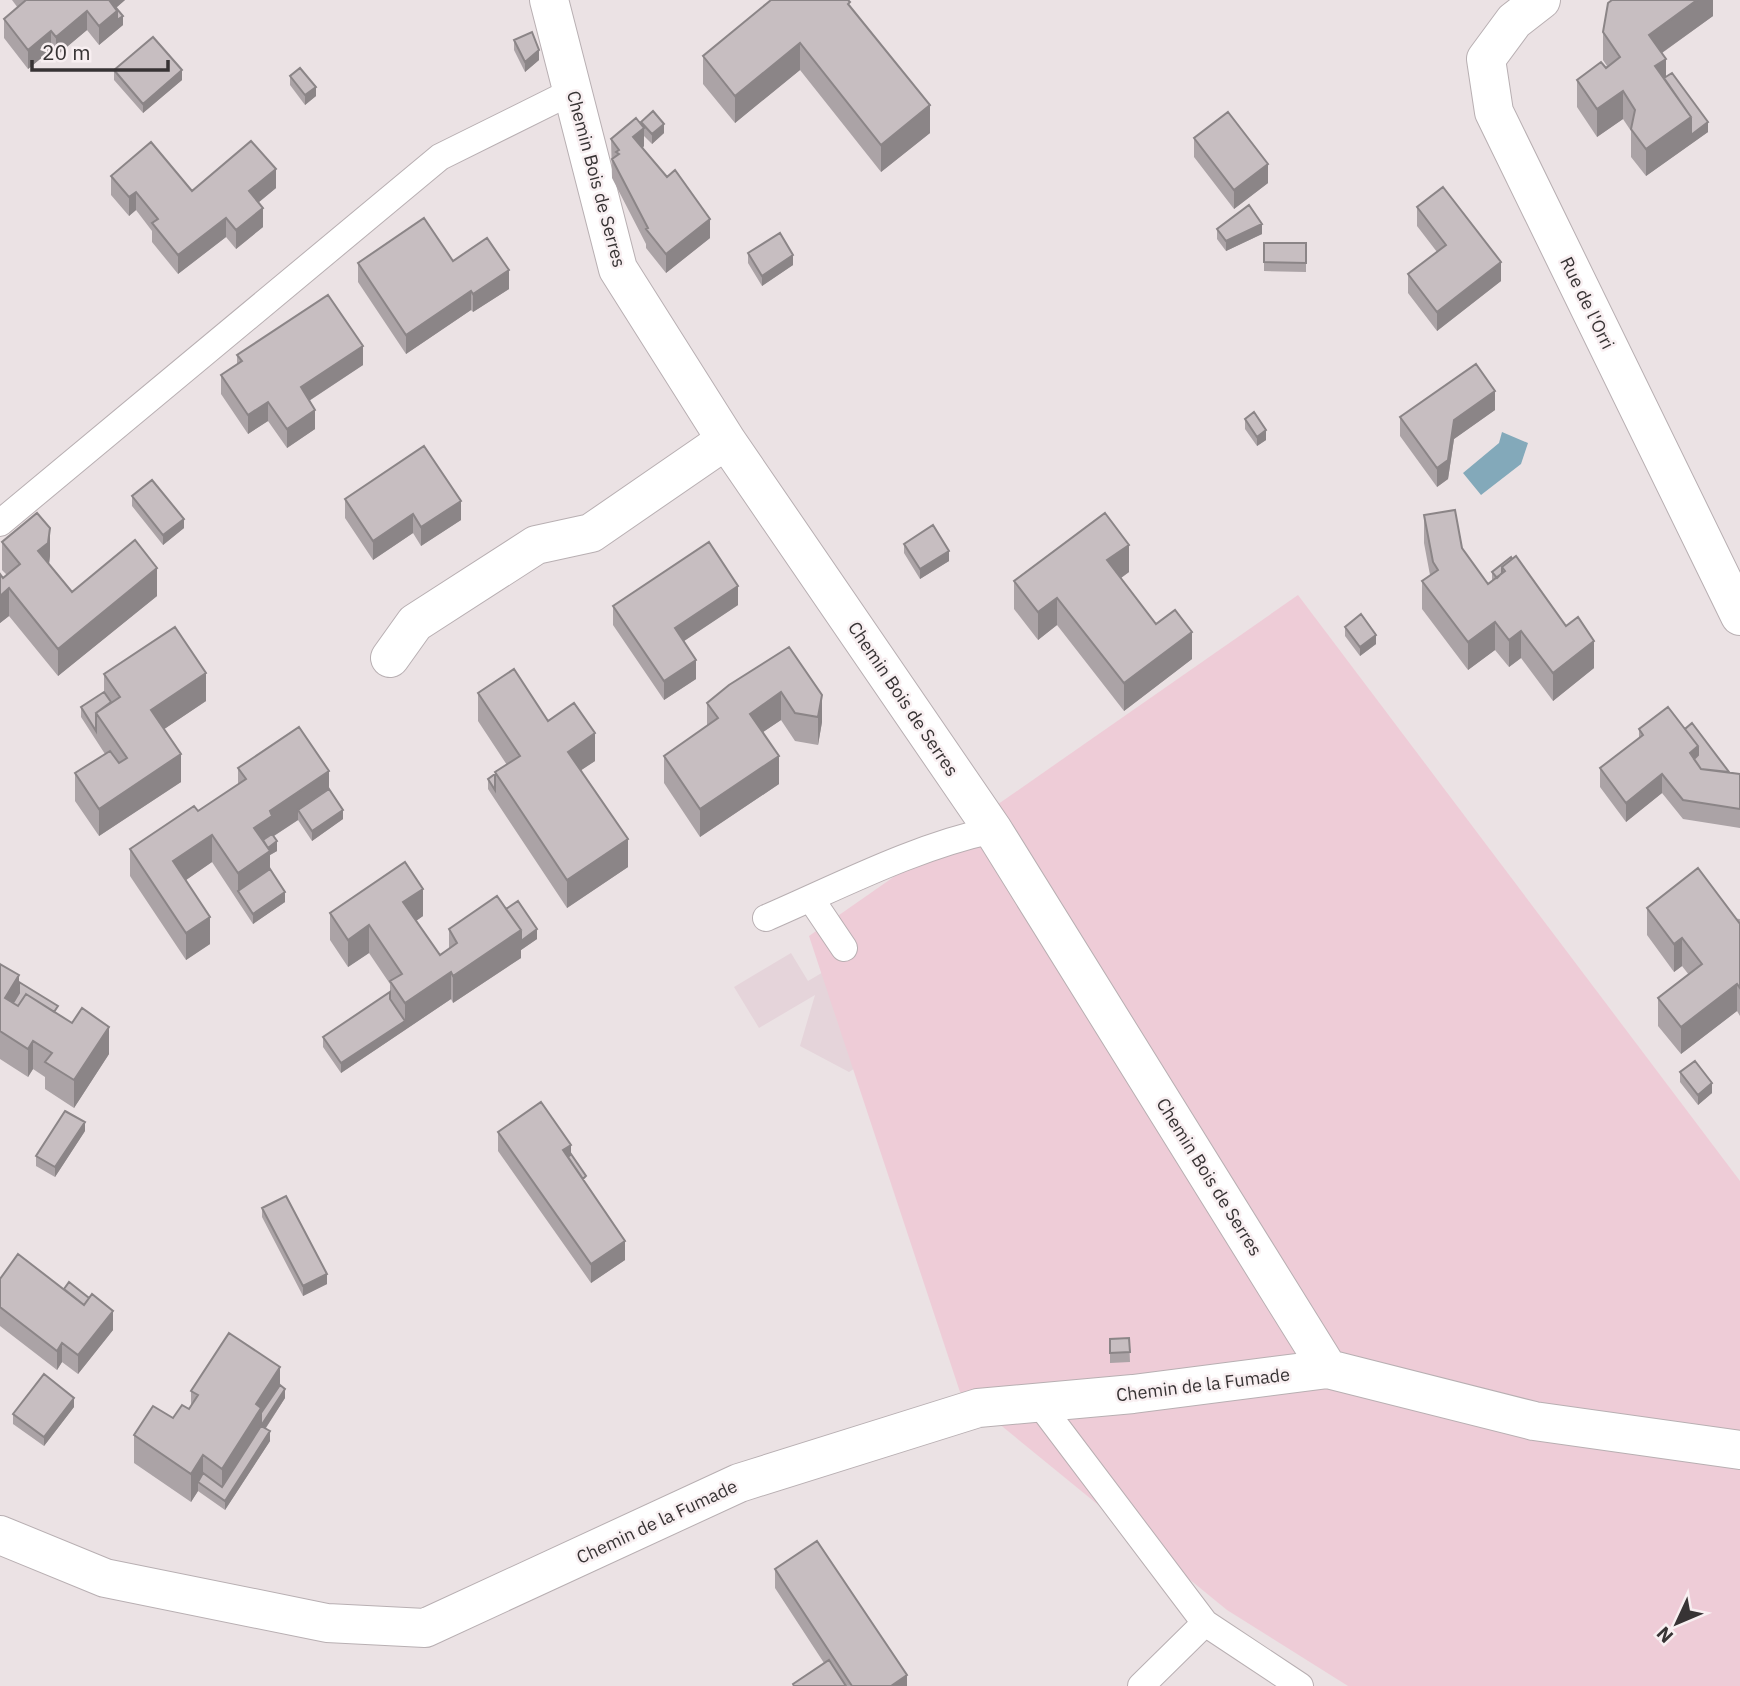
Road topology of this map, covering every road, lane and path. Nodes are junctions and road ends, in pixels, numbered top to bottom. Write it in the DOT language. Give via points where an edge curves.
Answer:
graph roads {
  1 [pos="549,0"];
  2 [pos="1541,0"];
  3 [pos="573,91"];
  4 [pos="726,440"];
  5 [pos="0,523"];
  6 [pos="1740,616"];
  7 [pos="390,658"];
  8 [pos="993,830"];
  9 [pos="811,899"];
  10 [pos="766,918"];
  11 [pos="844,948"];
  12 [pos="1328,1369"];
  13 [pos="1038,1402"];
  14 [pos="1740,1450"];
  15 [pos="0,1535"];
  16 [pos="1205,1623"];
  17 [pos="1141,1686"];
  18 [pos="1300,1686"];
  1 -- 3 [label="street, Chemin Bois de Serres"];
  2 -- 6 [label="street, Rue de l'Orri" via="1514,21 1486,59 1494,113"];
  3 -- 4 [label="street, Chemin Bois de Serres" via="618,269"];
  3 -- 5 [label="lane" via="440,157"];
  4 -- 7 [label="street" via="591,533 536,545 415,623"];
  4 -- 8 [label="street, Chemin Bois de Serres"];
  8 -- 9 [label="lane" via="913,855"];
  8 -- 12 [label="street, Chemin Bois de Serres"];
  9 -- 10 [label="lane"];
  9 -- 11 [label="lane"];
  12 -- 13 [label="street, Chemin de la Fumade"];
  12 -- 14 [label="street" via="1534,1421"];
  13 -- 15 [label="street, Chemin de la Fumade" via="978,1408 739,1483 425,1628 327,1623 105,1578"];
  13 -- 16 [label="lane"];
  16 -- 17 [label="lane"];
  16 -- 18 [label="lane"];
}
